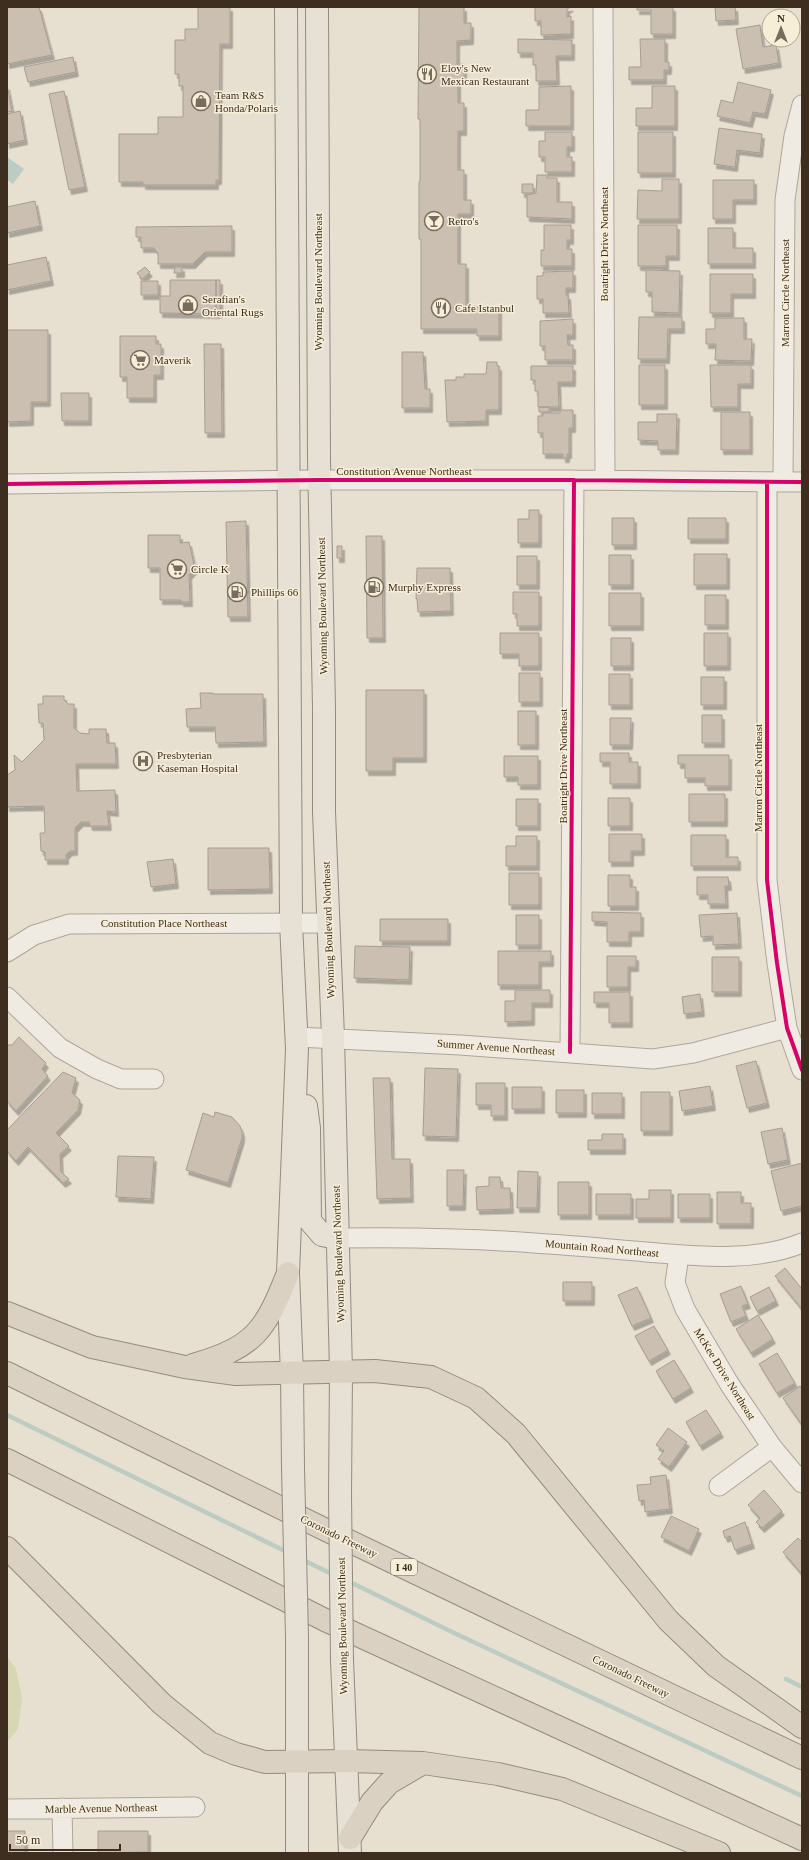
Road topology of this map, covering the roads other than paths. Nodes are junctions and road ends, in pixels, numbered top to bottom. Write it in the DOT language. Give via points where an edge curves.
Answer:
graph roads {
  1 [pos="286,7"];
  2 [pos="317,7"];
  3 [pos="603,7"];
  4 [pos="802,105"];
  5 [pos="320,480"];
  6 [pos="574,480"];
  7 [pos="605,480"];
  8 [pos="287,481"];
  9 [pos="775,482"];
  10 [pos="802,482"];
  11 [pos="7,484"];
  12 [pos="291,923"];
  13 [pos="328,923"];
  14 [pos="7,952"];
  15 [pos="7,997"];
  16 [pos="787,1028"];
  17 [pos="332,1037"];
  18 [pos="297,1043"];
  19 [pos="570,1052"];
  20 [pos="802,1070"];
  21 [pos="154,1079"];
  22 [pos="337,1238"];
  23 [pos="802,1243"];
  24 [pos="679,1255"];
  25 [pos="288,1273"];
  26 [pos="7,1313"];
  27 [pos="184,1367"];
  28 [pos="341,1372"];
  29 [pos="7,1373"];
  30 [pos="292,1374"];
  31 [pos="772,1447"];
  32 [pos="7,1460"];
  33 [pos="802,1483"];
  34 [pos="719,1486"];
  35 [pos="7,1548"];
  36 [pos="802,1727"];
  37 [pos="802,1758"];
  38 [pos="296,1761"];
  39 [pos="347,1761"];
  40 [pos="423,1763"];
  41 [pos="195,1807"];
  42 [pos="62,1808"];
  43 [pos="7,1809"];
  44 [pos="802,1839"];
  45 [pos="350,1845"];
  46 [pos="63,1853"];
  47 [pos="297,1853"];
  48 [pos="719,1853"];
  1 -- 8 [label="main road"];
  2 -- 5 [label="main road, Wyoming Boulevard Northeast"];
  3 -- 7 [label="street, Boatright Drive Northeast"];
  4 -- 9 [label="street, Marron Circle Northeast" via="794,136 785,200"];
  5 -- 6 [label="street, Constitution Avenue Northeast"];
  5 -- 8 [label="street, Constitution Avenue Northeast"];
  5 -- 13 [label="main road, Wyoming Boulevard Northeast"];
  6 -- 7 [label="street, Constitution Avenue Northeast"];
  6 -- 19 [label="street, Boatright Drive Northeast"];
  7 -- 9 [label="street, Constitution Avenue Northeast"];
  8 -- 11 [label="street, Constitution Avenue Northeast"];
  8 -- 12 [label="main road"];
  9 -- 10 [label="street, Constitution Avenue Northeast"];
  9 -- 16 [label="street, Marron Circle Northeast" via="767,880"];
  12 -- 13 [label="street, Constitution Place Northeast"];
  12 -- 14 [label="street, Constitution Place Northeast" via="69,924 34,935"];
  12 -- 18 [label="main road"];
  13 -- 17 [label="main road, Wyoming Boulevard Northeast"];
  15 -- 21 [label="street" via="60,1048 97,1069 121,1079"];
  16 -- 19 [label="street, Summer Avenue Northeast" via="693,1053 652,1059"];
  16 -- 20 [label="street, Marron Circle Northeast"];
  17 -- 18 [label="street, Summer Avenue Northeast"];
  17 -- 19 [label="street, Summer Avenue Northeast"];
  17 -- 22 [label="main road, Wyoming Boulevard Northeast"];
  18 -- 22 [label="main road" via="309,1128 310,1221 322,1236"];
  18 -- 25 [label="main road"];
  22 -- 24 [label="street, Mountain Road Northeast" via="401,1237 532,1242"];
  22 -- 28 [label="main road, Wyoming Boulevard Northeast"];
  23 -- 24 [label="street, Mountain Road Northeast" via="747,1256"];
  24 -- 31 [label="street, McKee Drive Northeast" via="675,1283 686,1309 730,1385"];
  25 -- 27 [label="highway" via="264,1325 246,1344 219,1358"];
  25 -- 30 [label="main road"];
  26 -- 27 [label="highway" via="92,1347"];
  27 -- 30 [label="highway" via="236,1374"];
  28 -- 30 [label="highway"];
  28 -- 36 [label="highway" via="375,1371 431,1377 476,1398 516,1434 668,1620 716,1666"];
  28 -- 39 [label="main road, Wyoming Boulevard Northeast, bridge" via="342,1660"];
  29 -- 37 [label="highway, Coronado Freeway / I 40" via="328,1531"];
  30 -- 38 [label="main road, bridge" via="297,1637"];
  31 -- 33 [label="street, McKee Drive Northeast"];
  31 -- 34 [label="street"];
  32 -- 44 [label="highway" via="325,1620"];
  35 -- 38 [label="highway" via="162,1704 210,1743 265,1762"];
  38 -- 39 [label="highway"];
  38 -- 47 [label="main road"];
  39 -- 40 [label="highway"];
  39 -- 45 [label="main road, Wyoming Boulevard Northeast"];
  40 -- 45 [label="highway" via="389,1782 372,1802"];
  40 -- 48 [label="highway" via="498,1774 562,1789"];
  41 -- 42 [label="street, Marble Avenue Northeast"];
  42 -- 43 [label="street, Marble Avenue Northeast"];
  42 -- 46 [label="street"];
}
